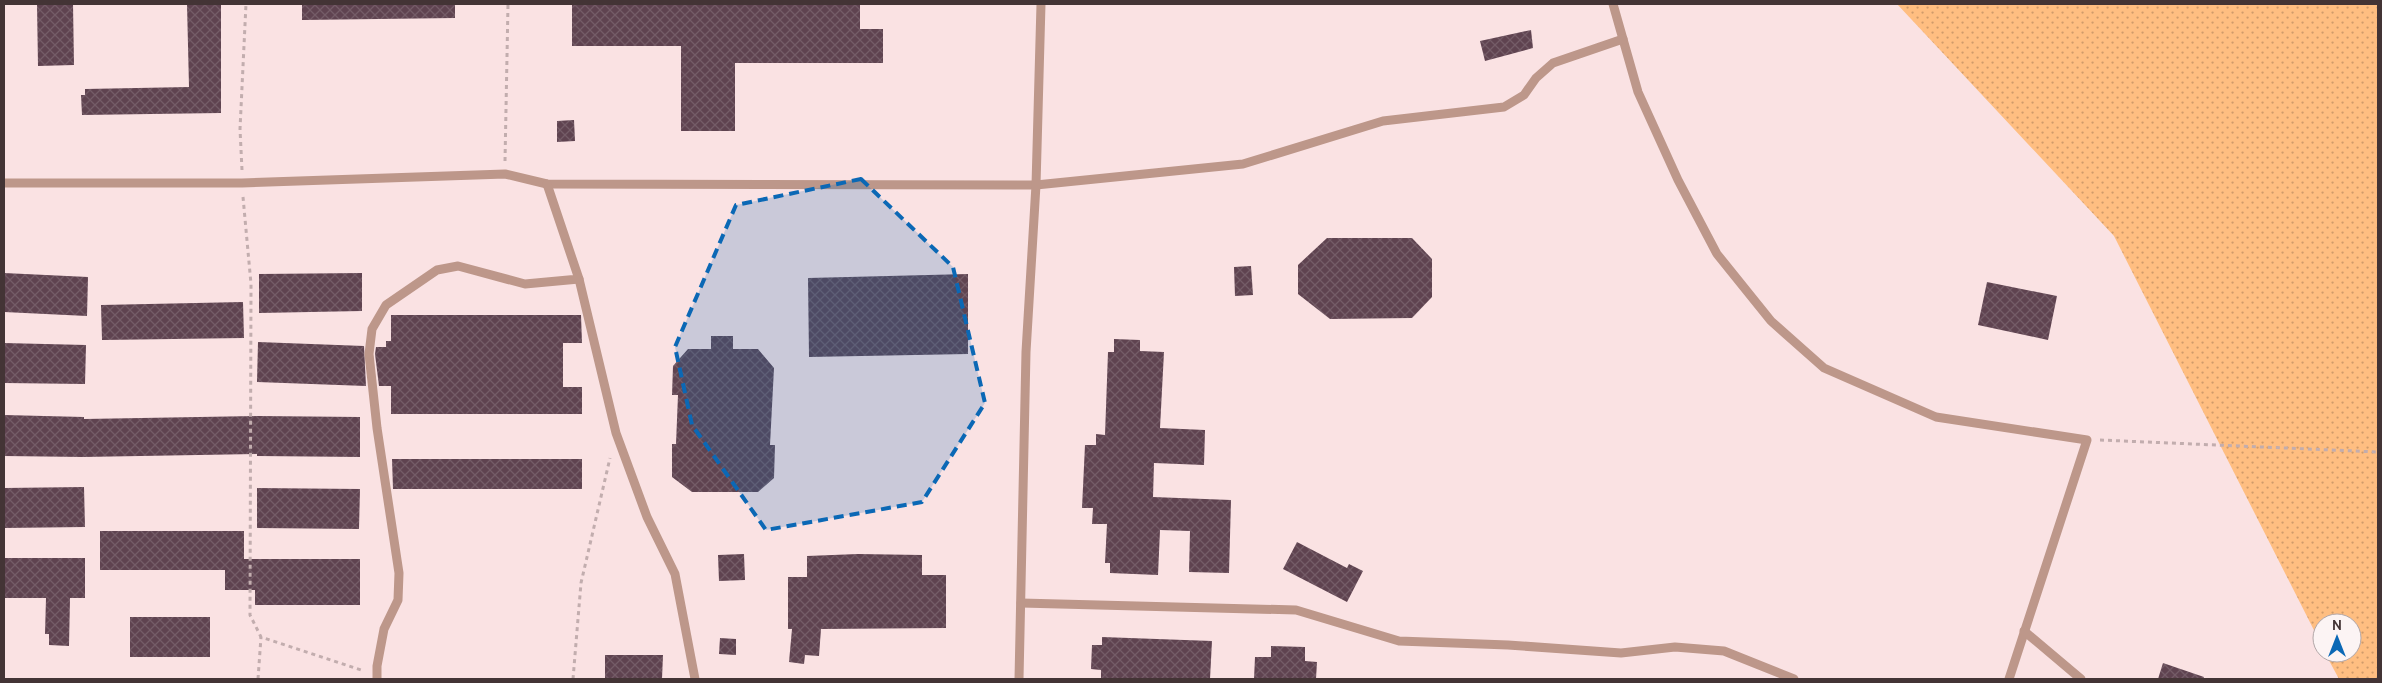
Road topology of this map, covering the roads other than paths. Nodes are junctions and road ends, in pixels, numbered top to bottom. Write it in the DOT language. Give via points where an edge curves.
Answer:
graph roads {
  1 [pos="1041,4"];
  2 [pos="1613,4"];
  3 [pos="1623,39"];
  4 [pos="4,183"];
  5 [pos="546,184"];
  6 [pos="1036,185"];
  7 [pos="579,279"];
  8 [pos="1021,603"];
  9 [pos="2024,631"];
  10 [pos="377,677"];
  11 [pos="695,679"];
  12 [pos="1019,679"];
  13 [pos="1794,679"];
  14 [pos="2009,679"];
  15 [pos="2081,679"];
  1 -- 6 [label="lane"];
  2 -- 3 [label="lane"];
  3 -- 6 [label="lane" via="1553,64 1536,78 1524,95 1504,107 1383,120 1243,164"];
  3 -- 9 [label="lane" via="1638,92 1678,180 1717,254 1771,321 1824,368 1936,417 2087,440"];
  4 -- 5 [label="lane" via="242,183 505,174"];
  5 -- 6 [label="lane"];
  5 -- 7 [label="lane"];
  6 -- 8 [label="lane" via="1026,352"];
  7 -- 10 [label="lane" via="525,284 458,266 436,270 386,305 372,329 370,354 377,428 399,573 398,600 384,630"];
  7 -- 11 [label="lane" via="616,434 647,517 675,574"];
  8 -- 12 [label="lane"];
  8 -- 13 [label="lane" via="1296,610 1398,641 1621,653 1675,647 1724,652"];
  9 -- 14 [label="lane"];
  9 -- 15 [label="lane"];
}
